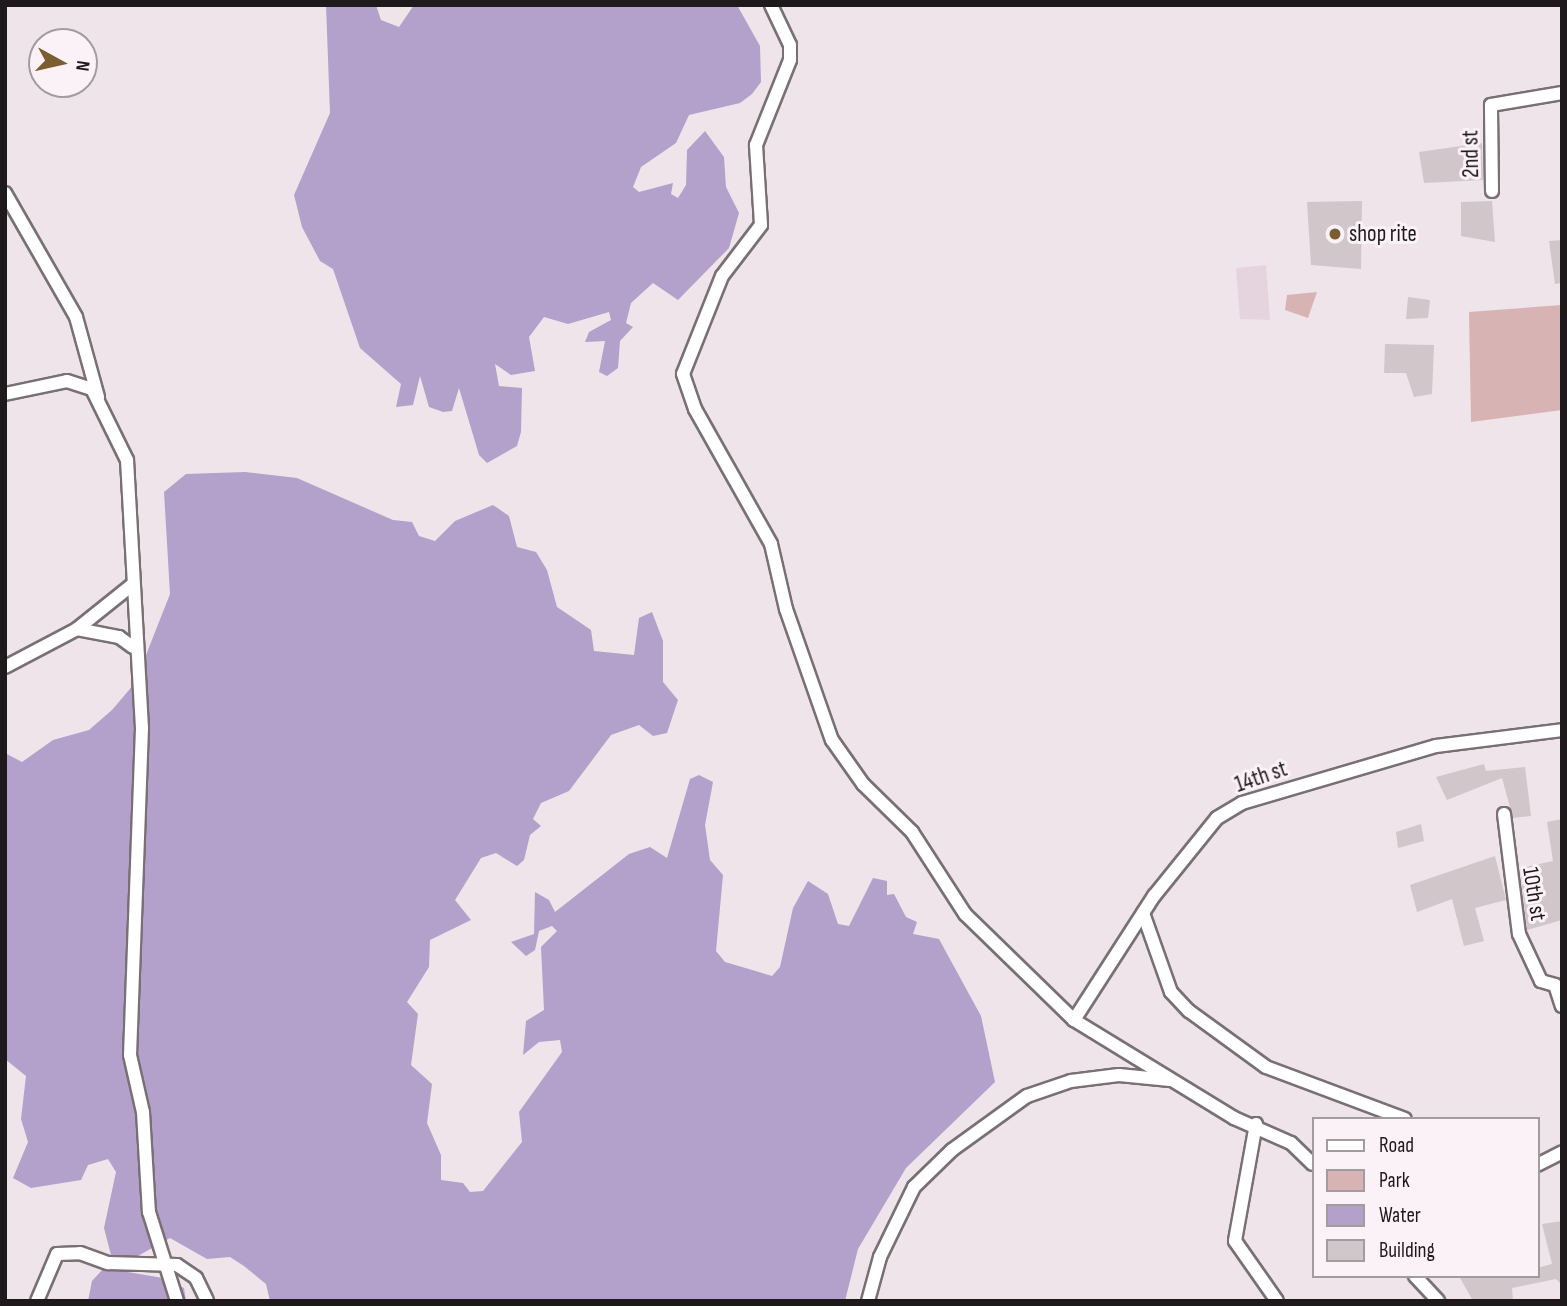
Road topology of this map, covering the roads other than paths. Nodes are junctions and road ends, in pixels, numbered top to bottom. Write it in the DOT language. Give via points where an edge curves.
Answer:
graph roads {
  1 [pos="771,5"];
  2 [pos="1562,93"];
  3 [pos="1492,191"];
  4 [pos="5,193"];
  5 [pos="5,394"];
  6 [pos="99,404"];
  7 [pos="132,585"];
  8 [pos="77,629"];
  9 [pos="133,647"];
  10 [pos="5,667"];
  11 [pos="1562,730"];
  12 [pos="1504,814"];
  13 [pos="1143,913"];
  14 [pos="1562,1006"];
  15 [pos="1074,1020"];
  16 [pos="1174,1080"];
  17 [pos="1400,1117"];
  18 [pos="1256,1124"];
  19 [pos="1562,1152"];
  20 [pos="1312,1163"];
  21 [pos="1539,1164"];
  22 [pos="163,1264"];
  23 [pos="1417,1278"];
  24 [pos="37,1301"];
  25 [pos="177,1301"];
  26 [pos="207,1301"];
  27 [pos="868,1301"];
  28 [pos="1277,1301"];
  29 [pos="1438,1301"];
  1 -- 15 [label="street" via="790,60 756,145 761,225 718,286 685,358 685,387 771,544 786,609 832,740 863,784 912,832 965,914"];
  2 -- 3 [label="street, 2nd st" via="1491,105"];
  4 -- 6 [label="street" via="76,317"];
  5 -- 6 [label="street" via="67,381 92,389"];
  6 -- 7 [label="street" via="127,460"];
  7 -- 8 [label="street"];
  7 -- 9 [label="street"];
  8 -- 9 [label="street" via="119,637"];
  8 -- 10 [label="street"];
  9 -- 22 [label="street" via="142,728 130,1055 143,1112 146,1193"];
  11 -- 13 [label="street, 14th st" via="1436,746 1242,803 1217,818"];
  12 -- 14 [label="street, 10th st" via="1519,934 1541,981 1555,985"];
  13 -- 15 [label="street, 14th st"];
  13 -- 17 [label="street" via="1171,992 1189,1011 1266,1067"];
  15 -- 16 [label="street"];
  16 -- 18 [label="street" via="1234,1118"];
  16 -- 27 [label="street" via="1119,1075 1071,1081 1027,1096 952,1150 914,1187 880,1257"];
  18 -- 20 [label="street"];
  18 -- 28 [label="street" via="1235,1241"];
  19 -- 21 [label="street"];
  22 -- 24 [label="street" via="136,1266 57,1254"];
  22 -- 25 [label="street"];
  22 -- 26 [label="street" via="196,1278"];
  23 -- 29 [label="street"];
}
